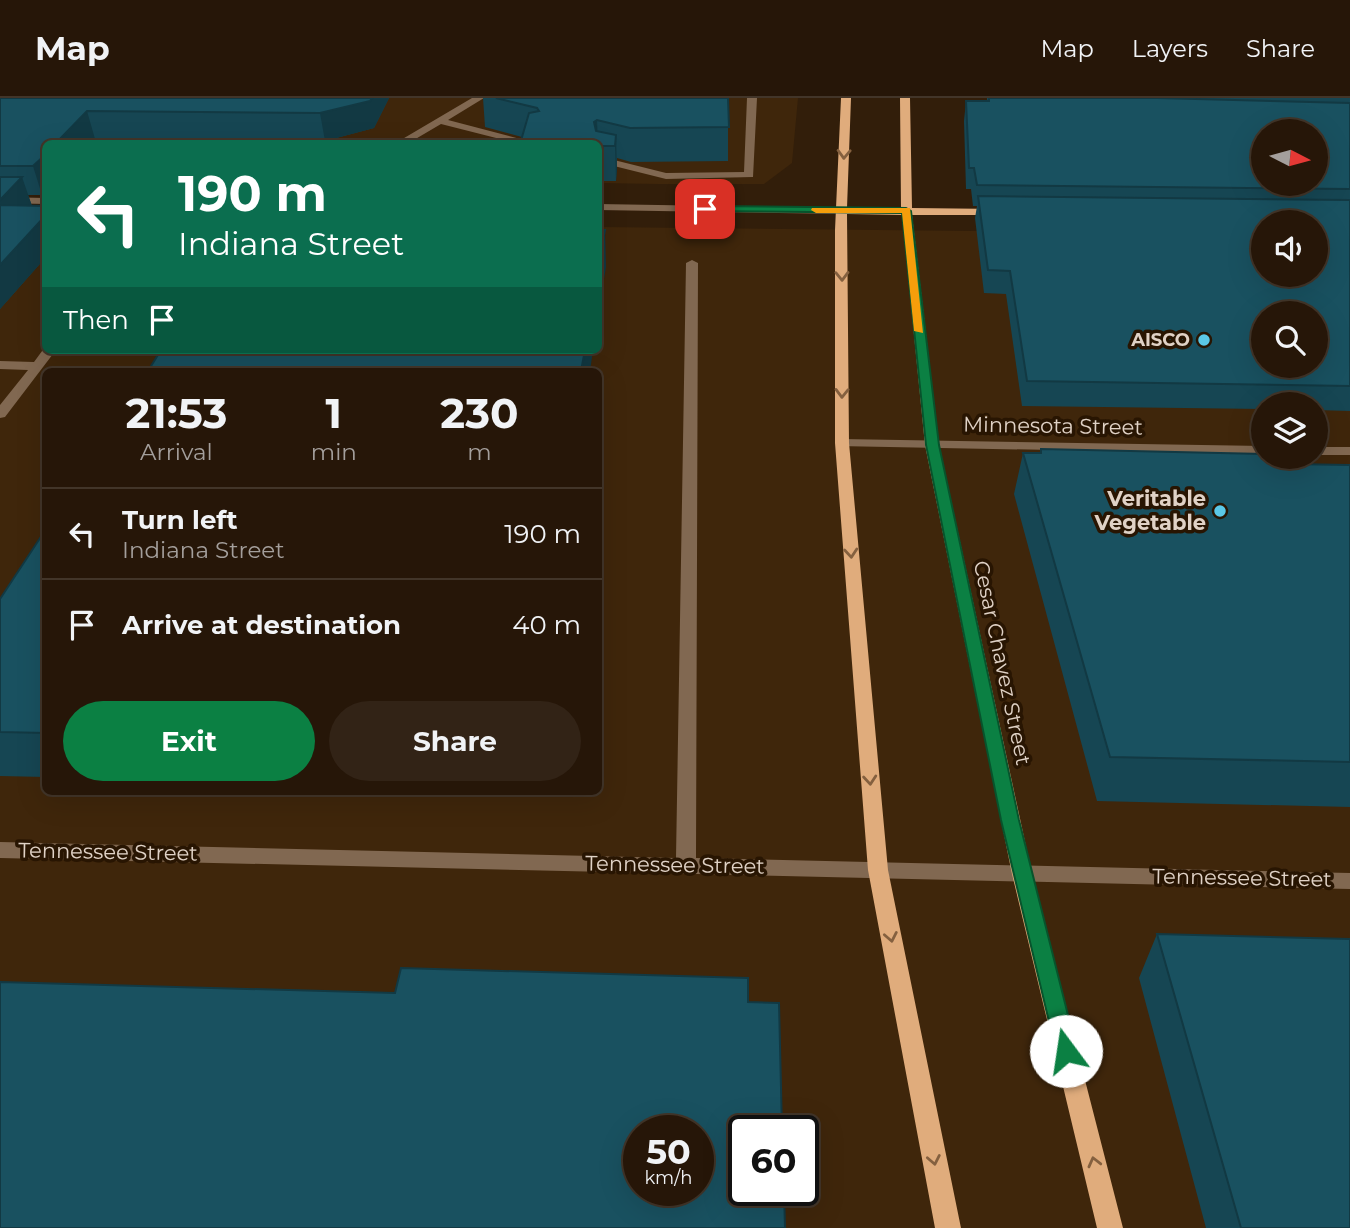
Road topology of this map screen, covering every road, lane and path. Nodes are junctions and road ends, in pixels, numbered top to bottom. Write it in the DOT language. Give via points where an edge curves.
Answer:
graph roads {
  1 [pos="478,98"];
  2 [pos="752,98"];
  3 [pos="846,98"];
  4 [pos="905,98"];
  5 [pos="438,120"];
  6 [pos="406,140"];
  7 [pos="518,140"];
  8 [pos="602,160"];
  9 [pos="0,200"];
  10 [pos="42,201"];
  11 [pos="602,207"];
  12 [pos="842,211"];
  13 [pos="906,211"];
  14 [pos="1009,212"];
  15 [pos="692,262"];
  16 [pos="47,354"];
  17 [pos="0,365"];
  18 [pos="37,366"];
  19 [pos="0,414"];
  20 [pos="842,443"];
  21 [pos="932,445"];
  22 [pos="1251,450"];
  23 [pos="1328,451"];
  24 [pos="1350,452"];
  25 [pos="0,850"];
  26 [pos="687,865"];
  27 [pos="877,870"];
  28 [pos="1022,874"];
  29 [pos="1350,881"];
  30 [pos="948,1228"];
  31 [pos="1110,1228"];
  1 -- 5 [label="street"];
  2 -- 8 [label="street" via="749,175 666,176"];
  3 -- 12 [label="main road, one-way"];
  4 -- 13 [label="main road, Cesar Chavez Street"];
  5 -- 6 [label="street"];
  5 -- 7 [label="street"];
  9 -- 10 [label="street"];
  11 -- 12 [label="street"];
  12 -- 13 [label="main road"];
  12 -- 20 [label="main road, one-way"];
  13 -- 14 [label="main road"];
  13 -- 21 [label="main road, Cesar Chavez Street"];
  15 -- 26 [label="street"];
  16 -- 18 [label="street"];
  17 -- 18 [label="street"];
  18 -- 19 [label="street"];
  20 -- 21 [label="street, Minnesota Street"];
  20 -- 27 [label="main road, one-way"];
  21 -- 22 [label="street, Minnesota Street"];
  21 -- 28 [label="main road, Cesar Chavez Street"];
  23 -- 24 [label="street"];
  25 -- 26 [label="street, Tennessee Street"];
  26 -- 27 [label="street, Tennessee Street"];
  27 -- 28 [label="street, Tennessee Street"];
  27 -- 30 [label="main road, one-way"];
  28 -- 29 [label="street, Tennessee Street"];
  31 -- 28 [label="main road, Cesar Chavez Street, one-way"];
}
